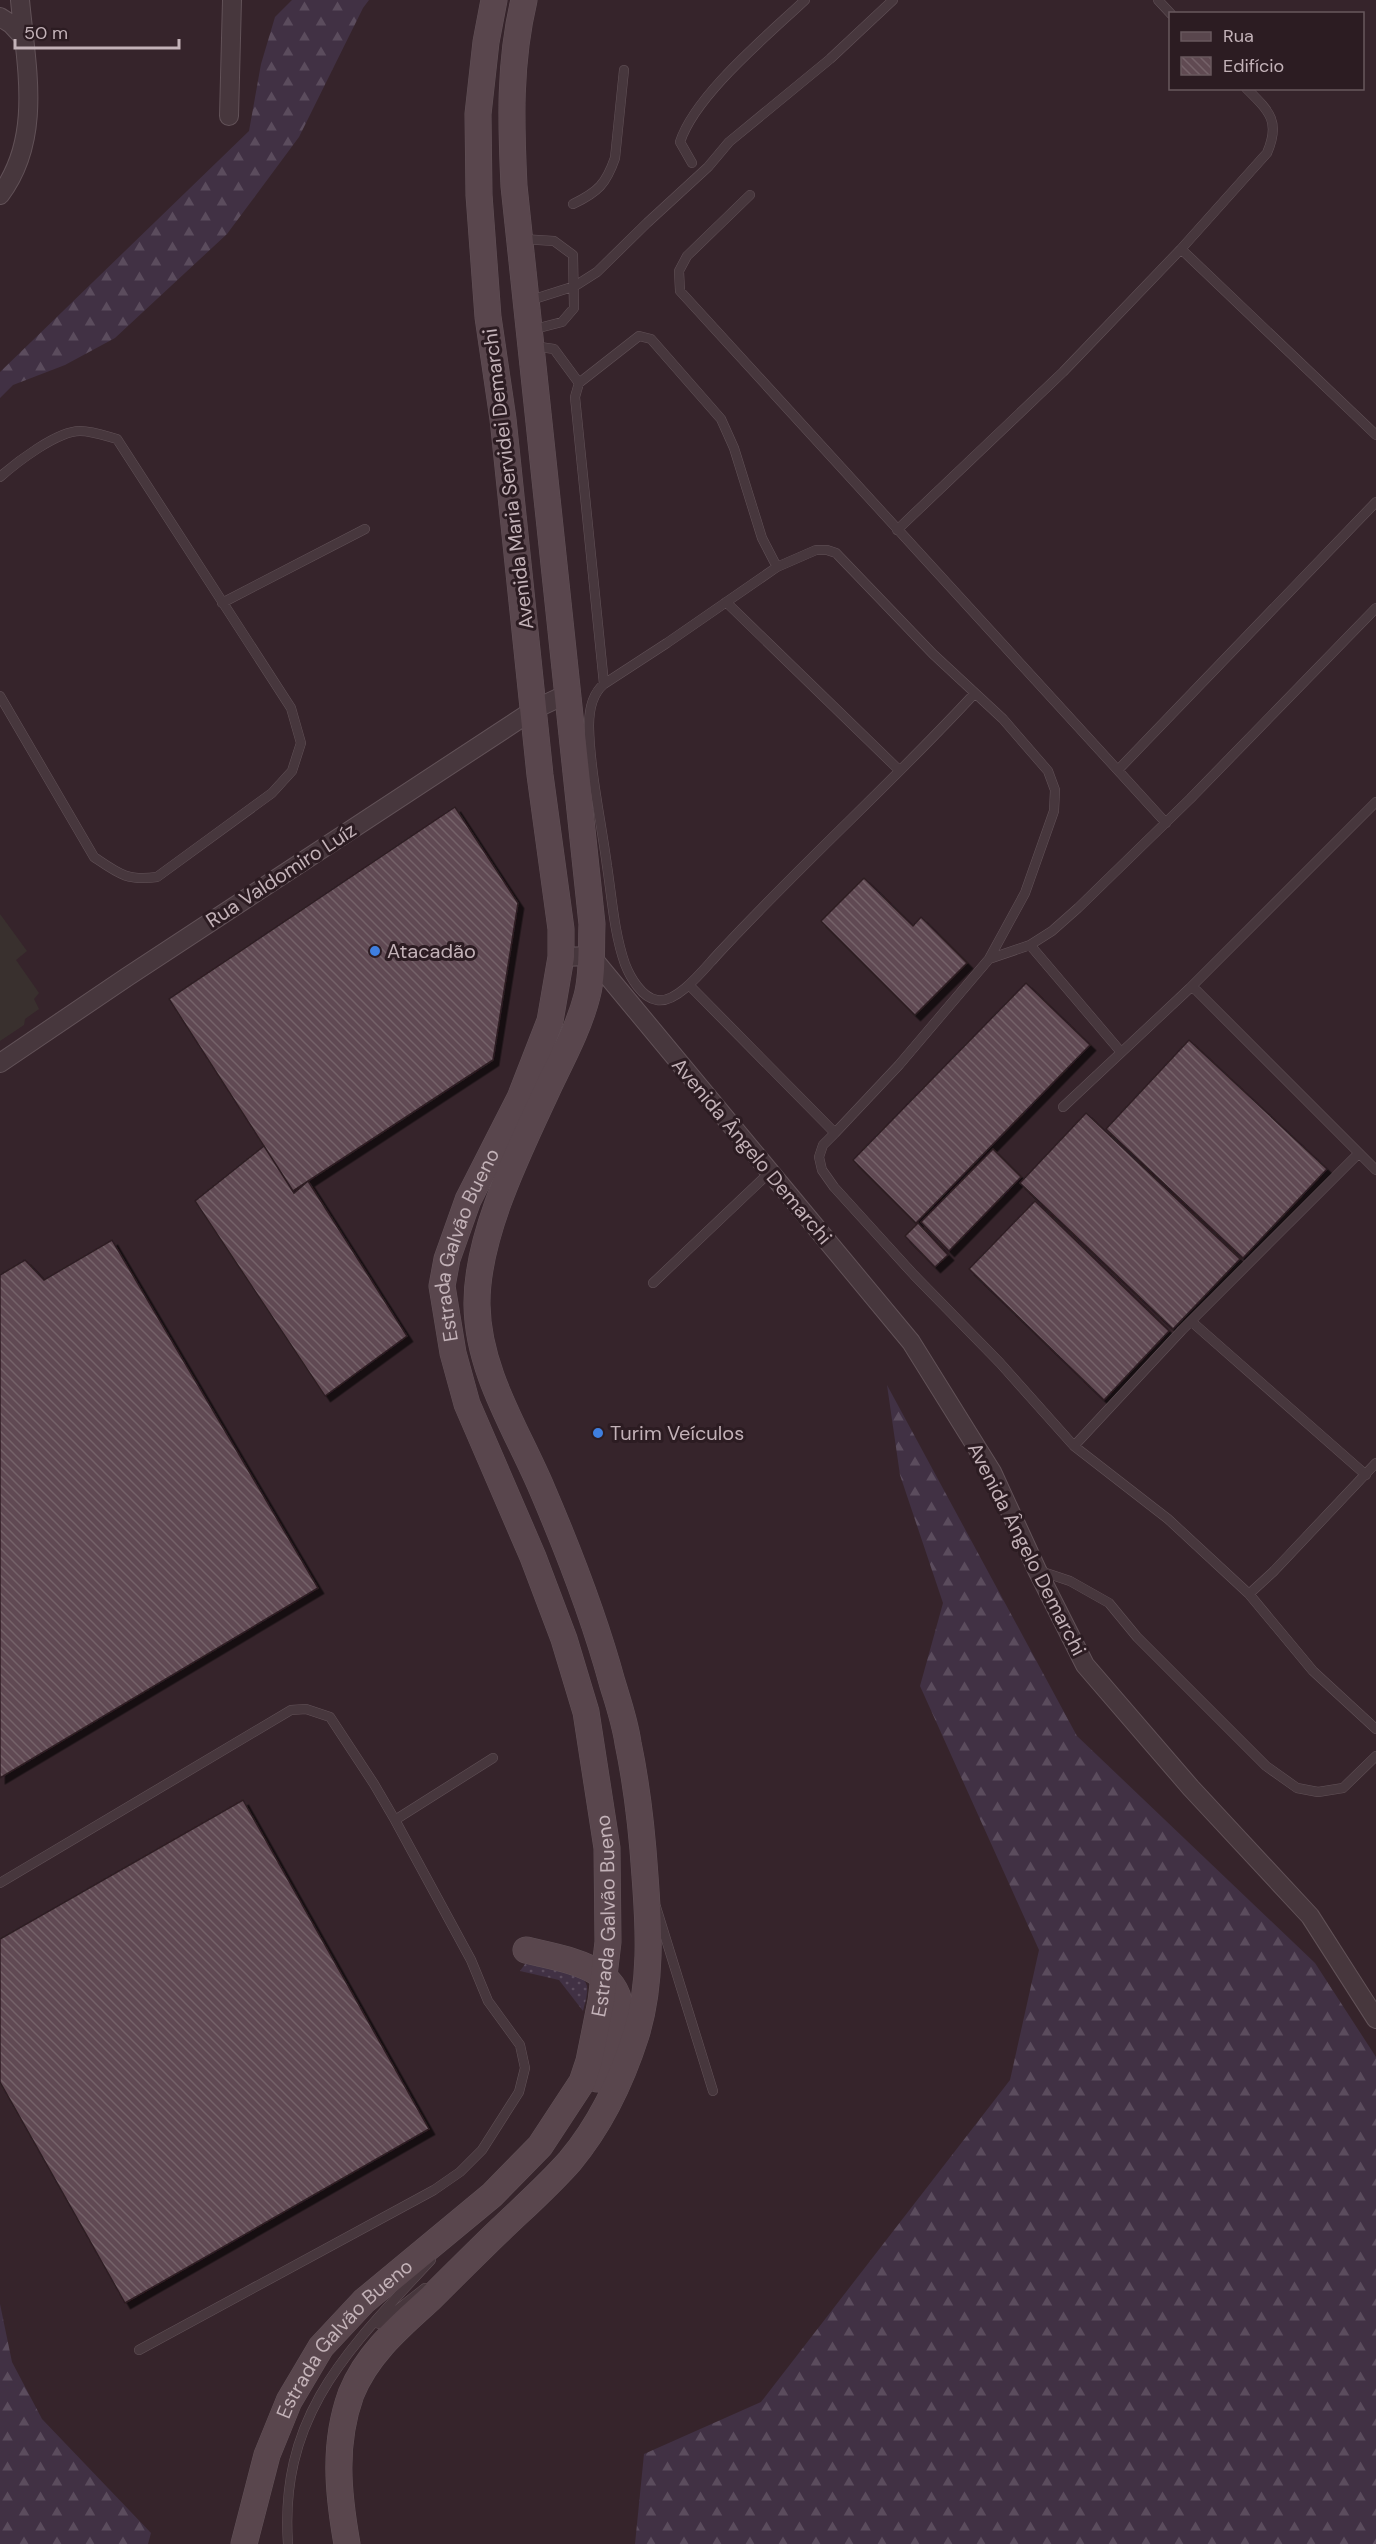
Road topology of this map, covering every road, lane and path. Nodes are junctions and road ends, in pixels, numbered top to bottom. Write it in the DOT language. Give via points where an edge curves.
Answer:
graph roads {
  1 [pos="20,0"];
  2 [pos="232,0"];
  3 [pos="494,0"];
  4 [pos="524,0"];
  5 [pos="805,0"];
  6 [pos="893,0"];
  7 [pos="1158,0"];
  8 [pos="1169,12"];
  9 [pos="0,17"];
  10 [pos="23,37"];
  11 [pos="624,70"];
  12 [pos="1248,90"];
  13 [pos="229,116"];
  14 [pos="692,163"];
  15 [pos="0,195"];
  16 [pos="750,195"];
  17 [pos="573,204"];
  18 [pos="519,238"];
  19 [pos="1181,249"];
  20 [pos="574,286"];
  21 [pos="526,302"];
  22 [pos="530,338"];
  23 [pos="579,383"];
  24 [pos="1376,435"];
  25 [pos="0,477"];
  26 [pos="1376,502"];
  27 [pos="365,529"];
  28 [pos="897,530"];
  29 [pos="777,567"];
  30 [pos="726,602"];
  31 [pos="222,603"];
  32 [pos="1376,608"];
  33 [pos="604,684"];
  34 [pos="975,693"];
  35 [pos="567,694"];
  36 [pos="0,696"];
  37 [pos="535,709"];
  38 [pos="899,770"];
  39 [pos="1118,770"];
  40 [pos="1376,802"];
  41 [pos="1167,823"];
  42 [pos="1030,945"];
  43 [pos="591,956"];
  44 [pos="561,957"];
  45 [pos="989,959"];
  46 [pos="689,985"];
  47 [pos="1190,988"];
  48 [pos="1121,1052"];
  49 [pos="0,1063"];
  50 [pos="1063,1107"];
  51 [pos="835,1133"];
  52 [pos="1359,1154"];
  53 [pos="1376,1170"];
  54 [pos="770,1172"];
  55 [pos="653,1283"];
  56 [pos="1192,1322"];
  57 [pos="1074,1446"];
  58 [pos="1376,1463"];
  59 [pos="1366,1475"];
  60 [pos="1037,1570"];
  61 [pos="1249,1594"];
  62 [pos="1376,1729"];
  63 [pos="1376,1756"];
  64 [pos="493,1758"];
  65 [pos="395,1820"];
  66 [pos="646,1879"];
  67 [pos="0,1883"];
  68 [pos="526,1950"];
  69 [pos="604,1976"];
  70 [pos="1376,2019"];
  71 [pos="713,2091"];
  72 [pos="492,2194"];
  73 [pos="504,2226"];
  74 [pos="355,2342"];
  75 [pos="139,2350"];
  76 [pos="244,2544"];
  77 [pos="288,2544"];
  78 [pos="347,2544"];
  1 -- 10 [label="street"];
  2 -- 13 [label="street"];
  3 -- 37 [label="main road, Avenida Maria Servidei Demarchi" via="478,114 479,195 488,317"];
  4 -- 18 [label="main road, Avenida Maria Servidei Demarchi" via="510,104"];
  5 -- 14 [label="lane" via="736,65 685,126 680,142"];
  6 -- 20 [label="lane" via="830,59 729,142 708,167 597,272"];
  7 -- 8 [label="lane"];
  9 -- 10 [label="street"];
  10 -- 15 [label="street" via="28,91 26,145"];
  11 -- 17 [label="lane" via="615,158 604,184"];
  12 -- 19 [label="lane" via="1264,107 1275,136 1267,153"];
  16 -- 28 [label="lane" via="687,256 679,272 680,291"];
  18 -- 20 [label="lane" via="555,241 573,255"];
  18 -- 21 [label="main road, Avenida Maria Servidei Demarchi"];
  19 -- 24 [label="lane"];
  19 -- 28 [label="lane" via="1064,372"];
  20 -- 21 [label="lane"];
  20 -- 22 [label="lane" via="574,309 567,318"];
  21 -- 22 [label="main road, Avenida Maria Servidei Demarchi"];
  22 -- 23 [label="lane" via="554,350"];
  22 -- 35 [label="main road, Avenida Maria Servidei Demarchi"];
  23 -- 29 [label="lane" via="639,336 651,339 721,419 762,538"];
  23 -- 33 [label="lane" via="575,398"];
  25 -- 31 [label="lane" via="48,442 79,430 117,439"];
  26 -- 39 [label="lane"];
  27 -- 31 [label="lane"];
  28 -- 39 [label="lane"];
  29 -- 30 [label="lane"];
  29 -- 34 [label="lane" via="816,550 836,553"];
  30 -- 33 [label="lane"];
  30 -- 38 [label="lane"];
  31 -- 36 [label="lane" via="291,708 301,743 292,771 272,793 157,877 136,880 94,857"];
  32 -- 41 [label="lane"];
  33 -- 46 [label="lane" via="591,704 589,725 617,933 625,964 639,988 656,1000 670,998"];
  34 -- 38 [label="lane"];
  34 -- 45 [label="lane" via="1048,771 1055,790 1054,811 1025,893"];
  35 -- 37 [label="street, Rua Valdomiro Luíz"];
  35 -- 43 [label="main road, Avenida Maria Servidei Demarchi" via="592,924"];
  37 -- 44 [label="main road, Avenida Maria Servidei Demarchi"];
  37 -- 49 [label="street, Rua Valdomiro Luíz"];
  38 -- 46 [label="lane"];
  39 -- 41 [label="lane"];
  40 -- 47 [label="lane"];
  41 -- 42 [label="lane" via="1078,908"];
  42 -- 45 [label="lane"];
  42 -- 48 [label="lane"];
  43 -- 44 [label="street"];
  43 -- 54 [label="street, Avenida Ângelo Demarchi"];
  43 -- 66 [label="main road, Estrada Galvão Bueno" via="588,992 573,1036 494,1216 481,1262 477,1305 482,1348 499,1397 542,1489 596,1626 628,1739"];
  44 -- 69 [label="main road, Estrada Galvão Bueno" via="550,1021 520,1098 468,1200 447,1259 442,1286 453,1353 467,1404 533,1557 586,1712 607,1848 608,1942"];
  45 -- 51 [label="lane"];
  46 -- 51 [label="lane"];
  47 -- 48 [label="lane"];
  47 -- 52 [label="lane"];
  48 -- 50 [label="lane"];
  51 -- 57 [label="lane" via="823,1145 819,1157 822,1170 834,1187"];
  52 -- 53 [label="lane"];
  52 -- 56 [label="lane"];
  54 -- 55 [label="lane"];
  54 -- 60 [label="street, Avenida Ângelo Demarchi" via="910,1342 992,1472"];
  56 -- 57 [label="lane"];
  56 -- 59 [label="lane"];
  57 -- 61 [label="lane" via="1168,1519"];
  58 -- 59 [label="lane"];
  59 -- 61 [label="lane"];
  60 -- 63 [label="lane" via="1070,1581 1109,1603 1137,1637 1266,1766 1297,1788 1318,1792 1343,1788"];
  60 -- 70 [label="street, Avenida Ângelo Demarchi" via="1085,1665 1183,1779 1310,1916"];
  61 -- 62 [label="lane" via="1313,1671"];
  64 -- 65 [label="lane"];
  65 -- 67 [label="lane" via="330,1717 306,1709 291,1710"];
  65 -- 75 [label="lane" via="471,1960 488,2001 520,2045 525,2068 519,2092 482,2150 434,2190"];
  66 -- 71 [label="lane"];
  66 -- 73 [label="main road, Estrada Galvão Bueno" via="650,1928 645,1992 637,2033 618,2085 573,2157"];
  68 -- 69 [label="main road" via="576,1962"];
  69 -- 72 [label="main road, Estrada Galvão Bueno" via="582,2082 540,2146"];
  69 -- 73 [label="main road" via="616,1989 621,2004 617,2032 585,2105 536,2172"];
  72 -- 74 [label="lane"];
  72 -- 76 [label="main road, Estrada Galvão Bueno" via="364,2301 321,2347 289,2401 267,2455"];
  73 -- 74 [label="lane"];
  73 -- 78 [label="main road, Estrada Galvão Bueno" via="385,2340 352,2392 338,2463"];
  74 -- 77 [label="lane" via="318,2397 297,2449 288,2503"];
}
